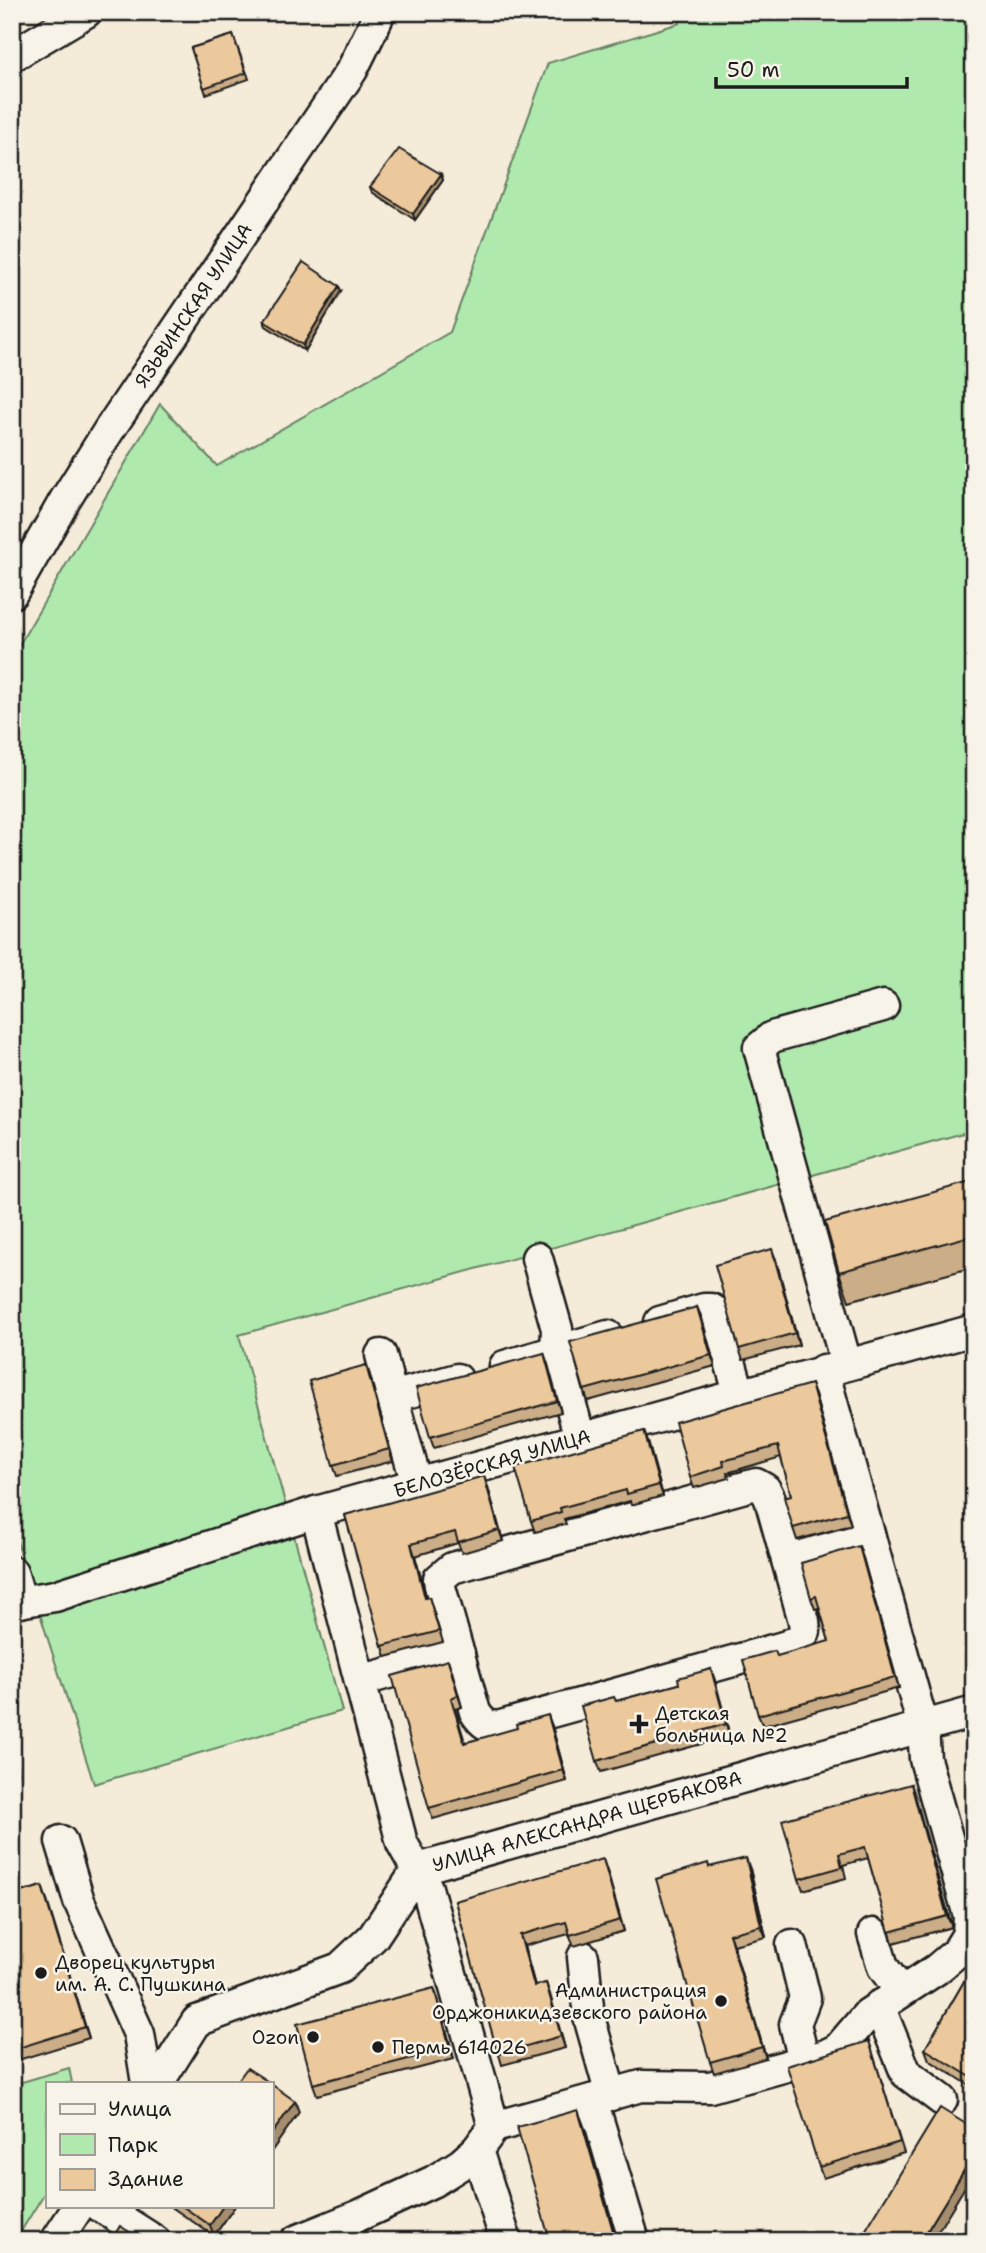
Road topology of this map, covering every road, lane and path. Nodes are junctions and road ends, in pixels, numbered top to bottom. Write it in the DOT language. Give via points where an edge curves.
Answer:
graph roads {
  1 [pos="78,14"];
  2 [pos="378,15"];
  3 [pos="12,56"];
  4 [pos="12,593"];
  5 [pos="883,1006"];
  6 [pos="537,1258"];
  7 [pos="974,1330"];
  8 [pos="556,1351"];
  9 [pos="381,1355"];
  10 [pos="834,1367"];
  11 [pos="739,1393"];
  12 [pos="393,1397"];
  13 [pos="580,1438"];
  14 [pos="417,1484"];
  15 [pos="316,1512"];
  16 [pos="870,1537"];
  17 [pos="787,1560"];
  18 [pos="12,1572"];
  19 [pos="17,1602"];
  20 [pos="458,1653"];
  21 [pos="360,1681"];
  22 [pos="974,1712"];
  23 [pos="923,1726"];
  24 [pos="61,1841"];
  25 [pos="418,1869"];
  26 [pos="969,1899"];
  27 [pos="873,1934"];
  28 [pos="792,1945"];
  29 [pos="583,1957"];
  30 [pos="890,1999"];
  31 [pos="804,2061"];
  32 [pos="147,2082"];
  33 [pos="159,2082"];
  34 [pos="601,2097"];
  35 [pos="942,2100"];
  36 [pos="486,2139"];
  37 [pos="78,2208"];
  38 [pos="103,2208"];
  39 [pos="56,2241"];
  40 [pos="155,2241"];
  41 [pos="296,2241"];
  42 [pos="506,2241"];
  43 [pos="634,2241"];
  1 -- 3 [label="street"];
  2 -- 4 [label="street, ЯЗЬВИНСКАЯ УЛИЦА" via="352,70 109,430"];
  5 -- 10 [label="street" via="772,1037 759,1048 823,1232"];
  6 -- 8 [label="street" via="557,1329"];
  7 -- 10 [label="street, БЕЛОЗЁРСКАЯ УЛИЦА"];
  8 -- 11 [label="street" via="711,1309 718,1318"];
  8 -- 12 [label="street"];
  8 -- 13 [label="street"];
  9 -- 12 [label="street"];
  10 -- 11 [label="street, БЕЛОЗЁРСКАЯ УЛИЦА"];
  10 -- 16 [label="street"];
  11 -- 13 [label="street, БЕЛОЗЁРСКАЯ УЛИЦА"];
  12 -- 14 [label="street"];
  13 -- 14 [label="street, БЕЛОЗЁРСКАЯ УЛИЦА"];
  14 -- 15 [label="street, БЕЛОЗЁРСКАЯ УЛИЦА"];
  15 -- 19 [label="street, БЕЛОЗЁРСКАЯ УЛИЦА" via="55,1596"];
  15 -- 21 [label="street"];
  16 -- 17 [label="street"];
  16 -- 23 [label="street"];
  17 -- 20 [label="street" via="805,1631 787,1646 491,1727 475,1712"];
  17 -- 20 [label="street" via="770,1499 756,1484 452,1568 439,1579"];
  18 -- 19 [label="street"];
  20 -- 21 [label="street"];
  21 -- 25 [label="street" via="402,1843"];
  22 -- 23 [label="street, УЛИЦА АЛЕКСАНДРА ЩЕРБАКОВА"];
  23 -- 25 [label="street, УЛИЦА АЛЕКСАНДРА ЩЕРБАКОВА"];
  23 -- 26 [label="street" via="925,1759"];
  24 -- 32 [label="street" via="79,1901 139,2034"];
  25 -- 33 [label="street, УЛИЦА АЛЕКСАНДРА ЩЕРБАКОВА" via="373,1937 340,1968 197,2021"];
  25 -- 36 [label="street" via="427,1888"];
  26 -- 30 [label="street" via="968,1934 957,1952"];
  27 -- 30 [label="street"];
  28 -- 31 [label="street" via="806,1998 795,2024"];
  29 -- 34 [label="street"];
  30 -- 31 [label="street" via="859,2023 838,2049"];
  30 -- 35 [label="street" via="906,2073"];
  31 -- 34 [label="street" via="710,2087 641,2086"];
  34 -- 36 [label="street"];
  34 -- 43 [label="street"];
  36 -- 41 [label="street" via="461,2164 434,2180"];
  36 -- 42 [label="street"];
  37 -- 39 [label="street"];
  38 -- 40 [label="street"];
}
